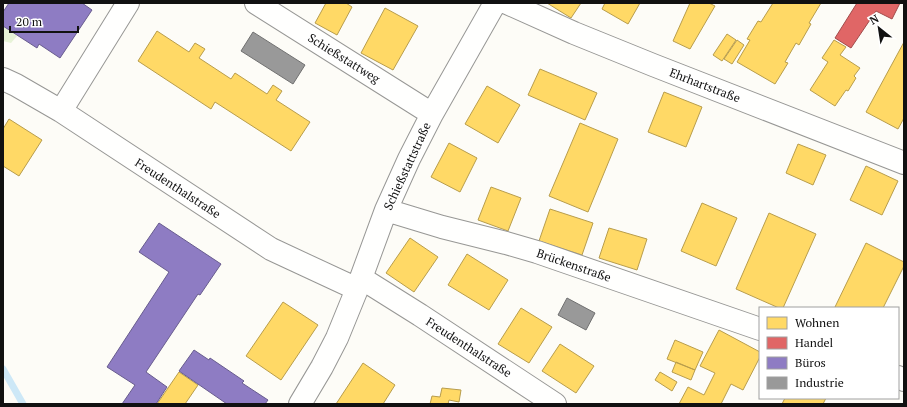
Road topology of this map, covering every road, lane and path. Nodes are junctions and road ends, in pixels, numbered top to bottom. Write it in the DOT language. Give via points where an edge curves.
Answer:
graph roads {
  1 [pos="128,3"];
  2 [pos="256,3"];
  3 [pos="495,3"];
  4 [pos="507,3"];
  5 [pos="3,79"];
  6 [pos="60,111"];
  7 [pos="432,114"];
  8 [pos="904,163"];
  9 [pos="386,210"];
  10 [pos="359,284"];
  11 [pos="759,329"];
  12 [pos="300,404"];
  13 [pos="555,404"];
  1 -- 6 [label="street"];
  2 -- 7 [label="street, Schießstattweg"];
  3 -- 7 [label="street, Schießstattstraße"];
  4 -- 8 [label="street, Ehrhartstraße" via="653,65"];
  5 -- 6 [label="street, Freudenthalstraße"];
  6 -- 10 [label="street, Freudenthalstraße" via="271,249"];
  7 -- 9 [label="street, Schießstattstraße"];
  9 -- 10 [label="street, Schießstattstraße"];
  9 -- 11 [label="street, Brückenstraße" via="537,252"];
  10 -- 12 [label="street, Schießstattstraße" via="337,338"];
  10 -- 13 [label="street, Freudenthalstraße" via="420,315"];
}
